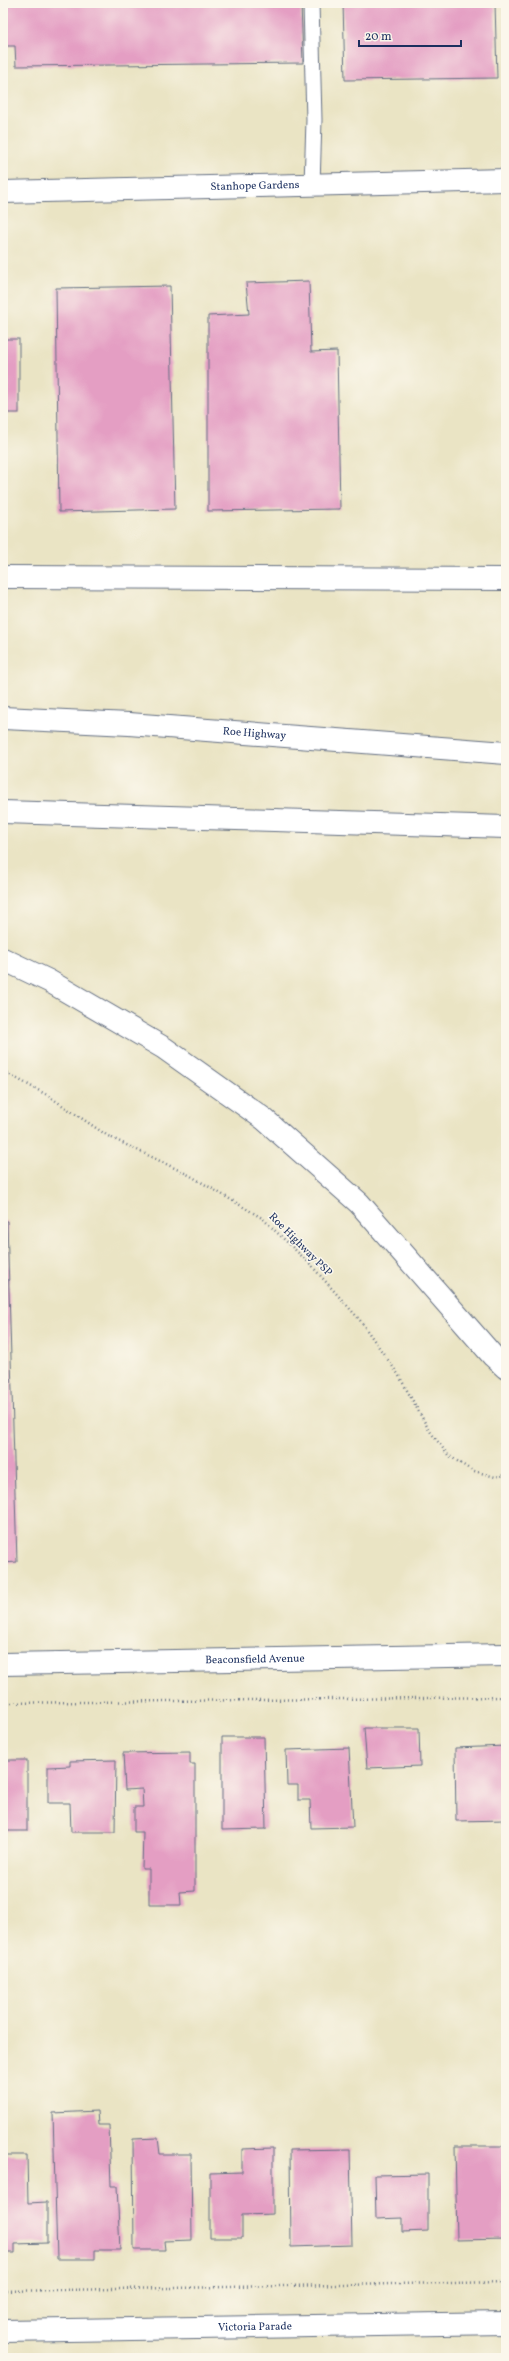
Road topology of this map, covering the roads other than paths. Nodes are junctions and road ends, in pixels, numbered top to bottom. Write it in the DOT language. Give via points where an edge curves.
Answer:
graph roads {
  1 [pos="311,3"];
  2 [pos="506,180"];
  3 [pos="312,185"];
  4 [pos="3,192"];
  5 [pos="3,577"];
  6 [pos="506,579"];
  7 [pos="3,718"];
  8 [pos="506,753"];
  9 [pos="3,812"];
  10 [pos="506,826"];
  11 [pos="3,959"];
  12 [pos="506,1368"];
  13 [pos="506,1655"];
  14 [pos="3,1664"];
  15 [pos="506,2323"];
  16 [pos="3,2331"];
  1 -- 3 [label="lane" via="314,120"];
  2 -- 3 [label="main road, Stanhope Gardens"];
  3 -- 4 [label="main road, Stanhope Gardens"];
  5 -- 6 [label="main road"];
  7 -- 8 [label="main road, Roe Highway" via="129,724"];
  9 -- 10 [label="main road"];
  11 -- 12 [label="main road" via="49,981 164,1048 264,1120 359,1202"];
  13 -- 14 [label="main road, Beaconsfield Avenue"];
  15 -- 16 [label="main road, Victoria Parade"];
}
